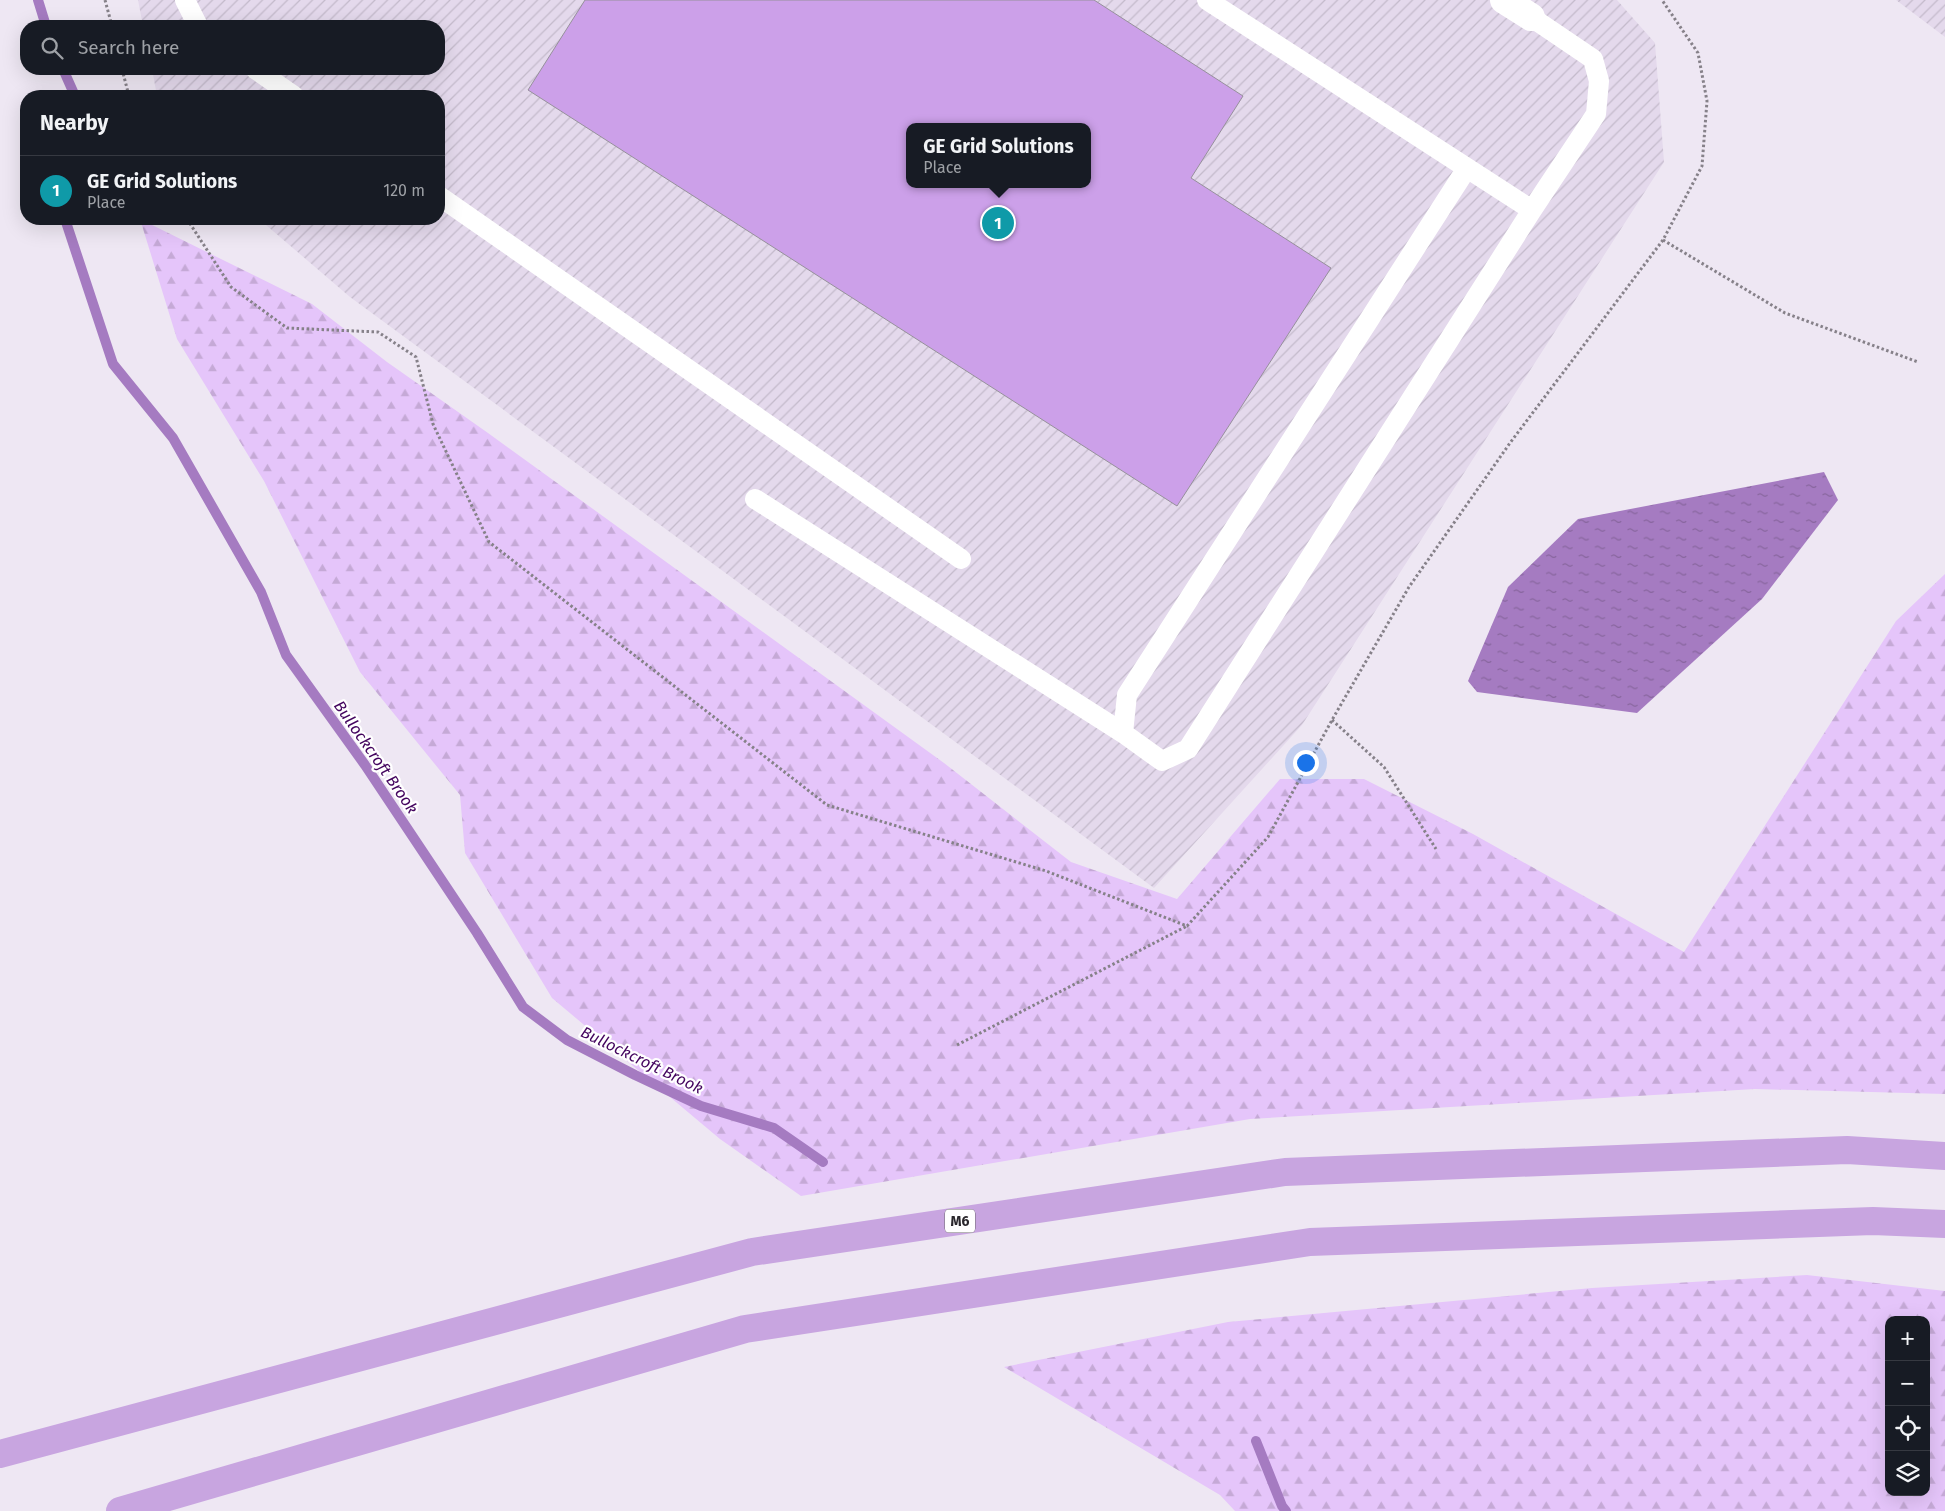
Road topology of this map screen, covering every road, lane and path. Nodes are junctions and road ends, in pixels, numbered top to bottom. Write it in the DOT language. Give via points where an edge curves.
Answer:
graph roads {
  1 [pos="105,0"];
  2 [pos="184,0"];
  3 [pos="1207,0"];
  4 [pos="1504,0"];
  5 [pos="1662,0"];
  6 [pos="1531,17"];
  7 [pos="110,20"];
  8 [pos="195,20"];
  9 [pos="124,75"];
  10 [pos="263,75"];
  11 [pos="127,90"];
  12 [pos="285,90"];
  13 [pos="1467,168"];
  14 [pos="445,200"];
  15 [pos="1532,210"];
  16 [pos="191,225"];
  17 [pos="1663,240"];
  18 [pos="1918,362"];
  19 [pos="755,499"];
  20 [pos="961,559"];
  21 [pos="1332,720"];
  22 [pos="1123,733"];
  23 [pos="1436,849"];
  24 [pos="1187,926"];
  25 [pos="957,1045"];
  26 [pos="1945,1156"];
  27 [pos="1945,1224"];
  28 [pos="0,1454"];
  29 [pos="120,1511"];
  1 -- 7 [label="path"];
  2 -- 8 [label="lane"];
  3 -- 13 [label="lane"];
  4 -- 6 [label="street"];
  5 -- 17 [label="path" via="1698,54 1707,101 1702,166"];
  6 -- 15 [label="lane" via="1593,58 1600,81 1596,114"];
  9 -- 11 [label="path"];
  10 -- 12 [label="lane"];
  13 -- 15 [label="lane"];
  13 -- 22 [label="lane" via="1127,696"];
  14 -- 20 [label="lane"];
  15 -- 22 [label="lane" via="1188,749 1162,760"];
  16 -- 24 [label="path" via="230,287 287,328 378,332 416,357 433,424 489,542 827,805 1046,871"];
  17 -- 18 [label="path" via="1785,313"];
  17 -- 21 [label="path" via="1510,444 1410,587"];
  19 -- 22 [label="lane"];
  21 -- 23 [label="path" via="1384,767"];
  21 -- 24 [label="path" via="1268,837"];
  24 -- 25 [label="path"];
  26 -- 28 [label="highway, M6" via="1847,1150 1285,1172 752,1252"];
  27 -- 29 [label="highway" via="1873,1221 1310,1242 745,1329"];
}
